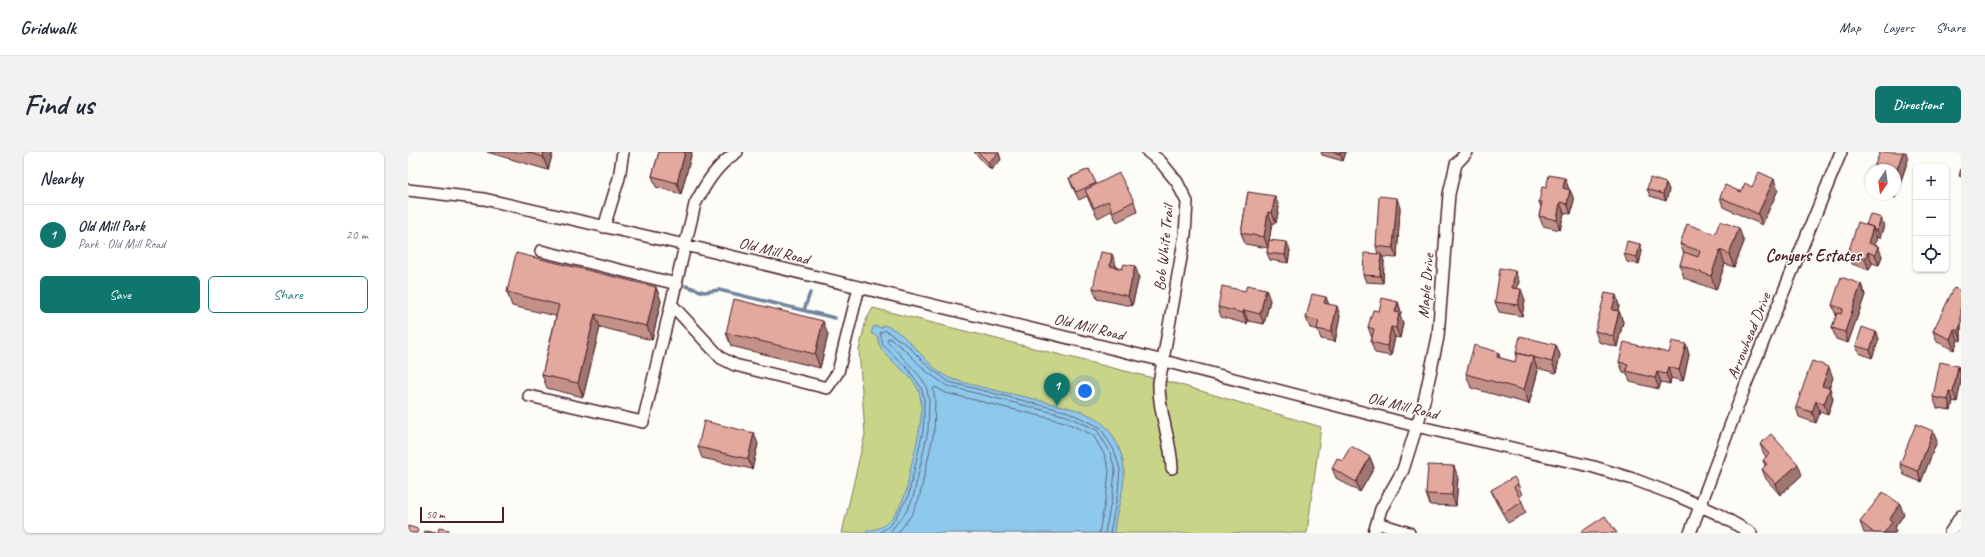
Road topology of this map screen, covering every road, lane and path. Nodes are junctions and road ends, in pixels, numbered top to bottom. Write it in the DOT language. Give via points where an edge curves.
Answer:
graph roads {
  1 [pos="623,152"];
  2 [pos="737,152"];
  3 [pos="1148,152"];
  4 [pos="1467,152"];
  5 [pos="1841,152"];
  6 [pos="408,190"];
  7 [pos="604,227"];
  8 [pos="685,246"];
  9 [pos="541,251"];
  10 [pos="677,284"];
  11 [pos="859,287"];
  12 [pos="672,305"];
  13 [pos="1164,361"];
  14 [pos="529,396"];
  15 [pos="1416,426"];
  16 [pos="1172,468"];
  17 [pos="1700,505"];
  18 [pos="1961,516"];
  19 [pos="1375,528"];
  20 [pos="1409,533"];
  21 [pos="1690,533"];
  22 [pos="1751,533"];
  23 [pos="1950,533"];
  1 -- 7 [label="street" via="619,178"];
  2 -- 8 [label="street" via="726,159 706,182 696,204"];
  3 -- 13 [label="street, Bob White Trail" via="1160,161 1187,202 1185,235"];
  4 -- 15 [label="street, Maple Drive" via="1456,164 1449,194 1438,337"];
  5 -- 17 [label="street, Arrowhead Drive" via="1747,381"];
  6 -- 7 [label="street, Old Mill Road" via="458,194"];
  7 -- 8 [label="street, Old Mill Road"];
  8 -- 10 [label="street"];
  8 -- 11 [label="street, Old Mill Road"];
  9 -- 10 [label="street"];
  10 -- 12 [label="street"];
  11 -- 12 [label="street" via="838,372 827,388 735,365 721,358"];
  11 -- 13 [label="street, Old Mill Road"];
  12 -- 14 [label="street" via="643,422"];
  13 -- 15 [label="street, Old Mill Road"];
  13 -- 16 [label="street, Bob White Trail" via="1159,383 1159,401"];
  15 -- 17 [label="street, Old Mill Road" via="1620,474"];
  15 -- 19 [label="street, Maple Drive" via="1403,470 1381,509"];
  17 -- 21 [label="street, Arrowhead Drive"];
  17 -- 22 [label="street, Old Mill Road"];
  18 -- 23 [label="street"];
  19 -- 20 [label="street"];
}
